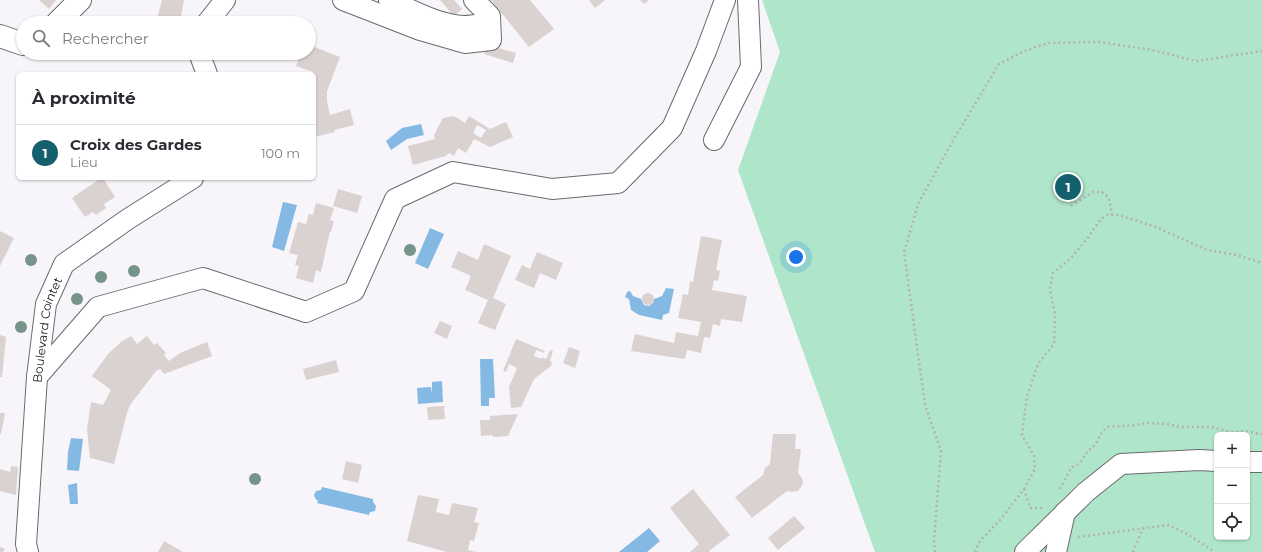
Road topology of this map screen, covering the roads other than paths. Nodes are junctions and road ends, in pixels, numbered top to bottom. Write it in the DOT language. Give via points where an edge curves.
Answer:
graph roads {
  1 [pos="80,0"];
  2 [pos="225,0"];
  3 [pos="343,0"];
  4 [pos="474,0"];
  5 [pos="724,0"];
  6 [pos="748,0"];
  7 [pos="388,6"];
  8 [pos="420,6"];
  9 [pos="64,16"];
  10 [pos="212,16"];
  11 [pos="490,32"];
  12 [pos="0,36"];
  13 [pos="16,42"];
  14 [pos="202,60"];
  15 [pos="206,72"];
  16 [pos="714,140"];
  17 [pos="190,180"];
  18 [pos="37,378"];
  19 [pos="1214,460"];
  20 [pos="1250,462"];
  21 [pos="1262,462"];
  22 [pos="1056,510"];
  23 [pos="1057,546"];
  24 [pos="28,552"];
  25 [pos="1025,552"];
  1 -- 9 [label="street"];
  2 -- 10 [label="street"];
  3 -- 7 [label="street"];
  4 -- 11 [label="street" via="490,16"];
  5 -- 18 [label="street" via="706,51 672,128 618,183 552,189 453,172 394,199 354,291 306,312 203,278 195,280 98,308"];
  6 -- 16 [label="street" via="751,67"];
  7 -- 8 [label="street"];
  7 -- 11 [label="street" via="420,30 464,43"];
  8 -- 11 [label="street" via="446,23"];
  12 -- 13 [label="street"];
  14 -- 15 [label="street"];
  17 -- 18 [label="street, Boulevard Cointet" via="64,264 46,304"];
  18 -- 24 [label="street, Boulevard Cointet" via="26,544"];
  19 -- 22 [label="street" via="1121,464 1086,492"];
  20 -- 21 [label="street"];
  22 -- 23 [label="street"];
  22 -- 25 [label="street"];
}
